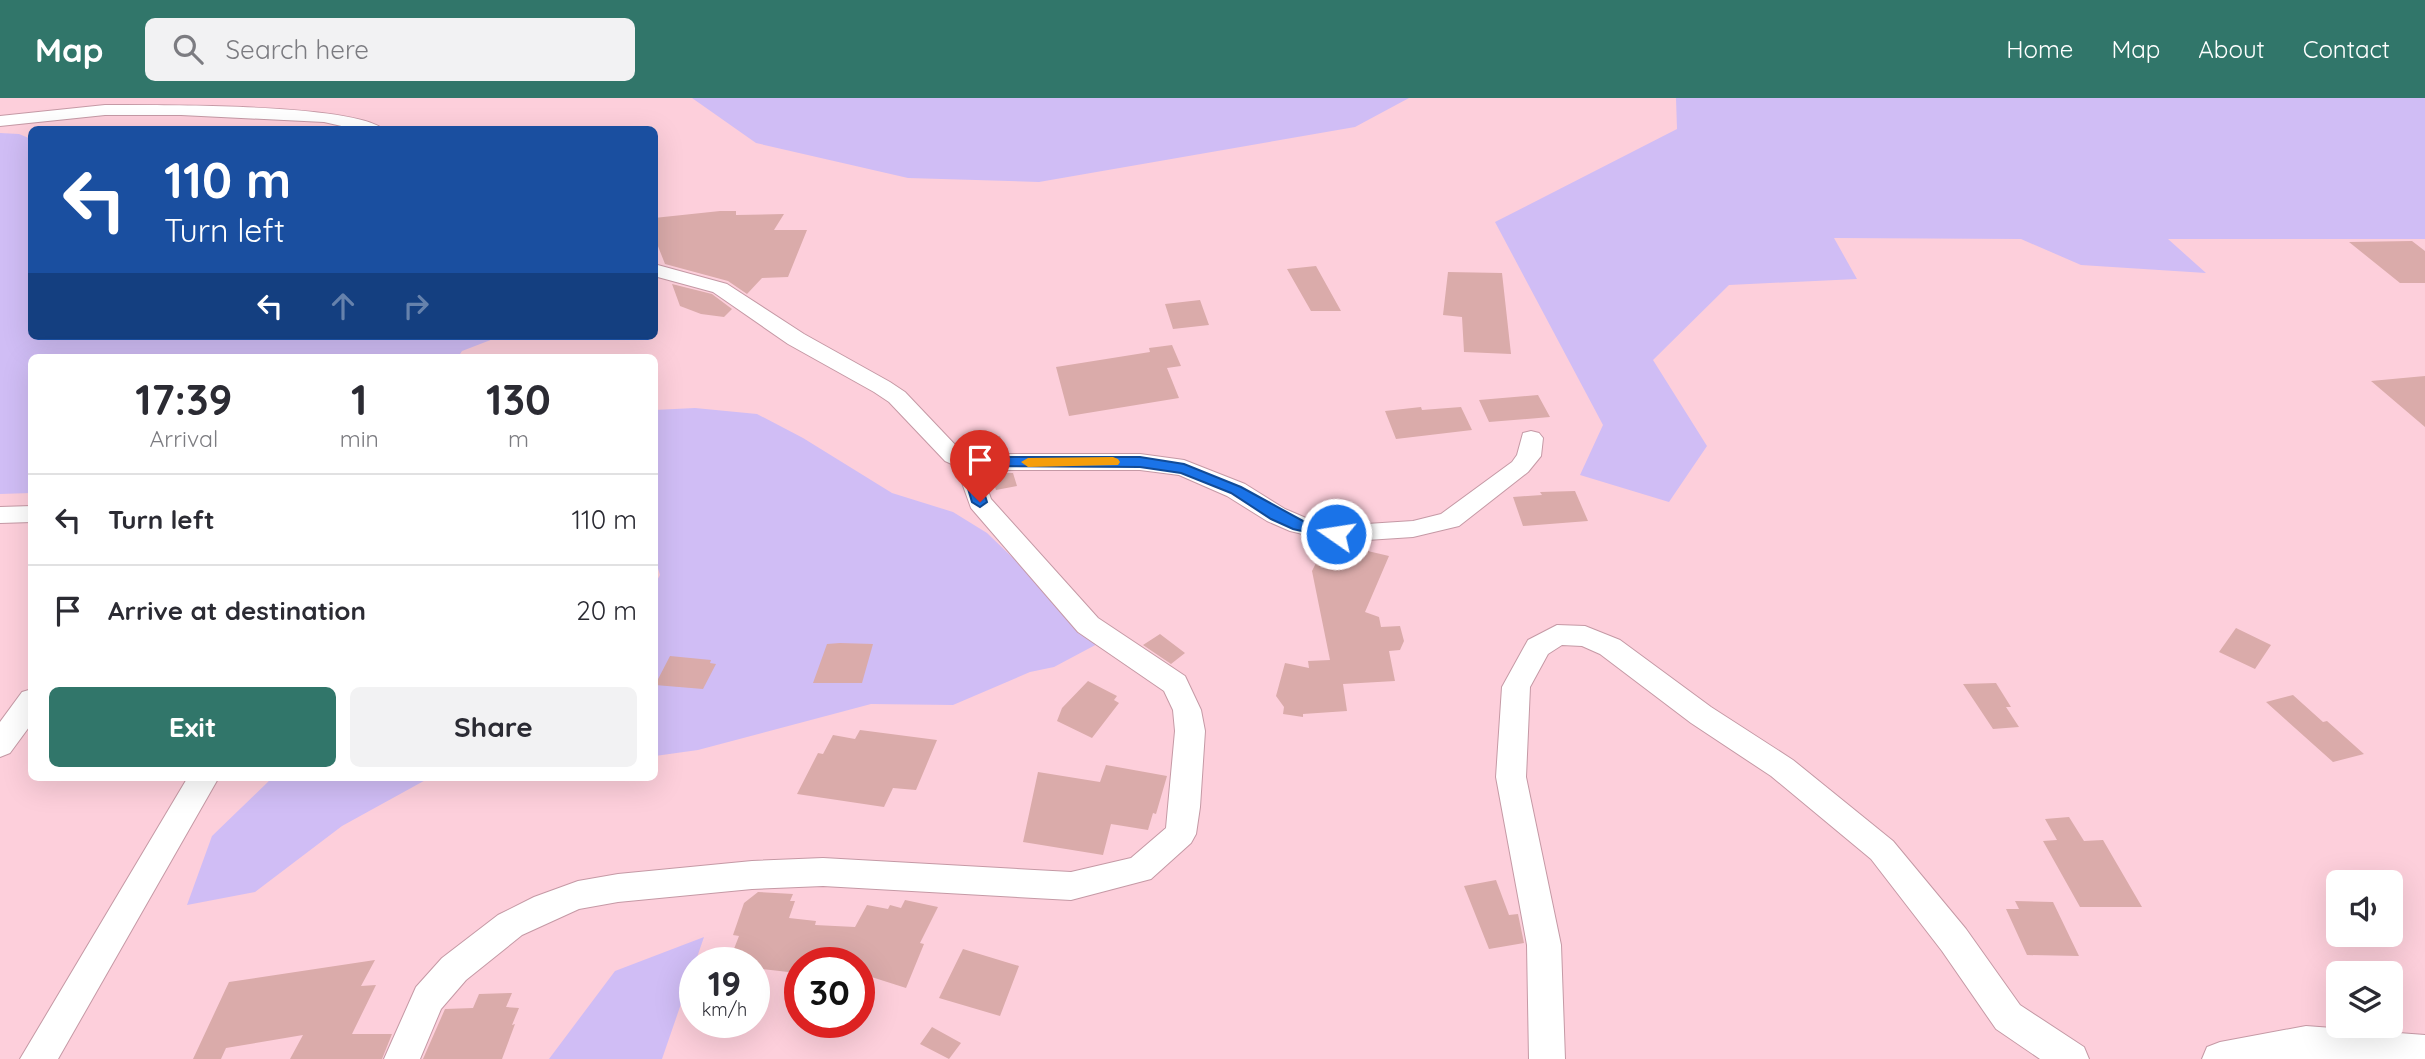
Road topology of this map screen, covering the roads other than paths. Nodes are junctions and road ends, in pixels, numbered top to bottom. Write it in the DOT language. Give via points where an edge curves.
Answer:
graph roads {
  1 [pos="0,121"];
  2 [pos="365,126"];
  3 [pos="658,271"];
  4 [pos="1531,438"];
  5 [pos="967,462"];
  6 [pos="28,514"];
  7 [pos="0,515"];
  8 [pos="28,706"];
  9 [pos="0,745"];
  10 [pos="202,781"];
  11 [pos="2425,1052"];
  12 [pos="38,1059"];
  13 [pos="402,1059"];
  14 [pos="1547,1059"];
  15 [pos="2071,1059"];
  16 [pos="2220,1059"];
  1 -- 2 [label="street" via="158,109 324,117"];
  3 -- 5 [label="street" via="720,288 796,339 882,387 953,456"];
  4 -- 5 [label="street" via="1530,456 1520,467 1450,520 1413,529 1336,534 1299,525 1184,468 1140,462"];
  5 -- 13 [label="street" via="980,502 1088,625 1175,684 1187,710 1190,731 1180,834 1140,869 1071,886 822,872 752,875 578,895 510,925 454,969 428,998"];
  6 -- 7 [label="street"];
  8 -- 9 [label="street"];
  10 -- 12 [label="street"];
  11 -- 16 [label="street" via="2306,1043"];
  14 -- 15 [label="street" via="1544,945 1511,777 1516,687 1538,647 1557,635 1586,636 1610,647 1782,768 1882,850 2008,1017"];
}
